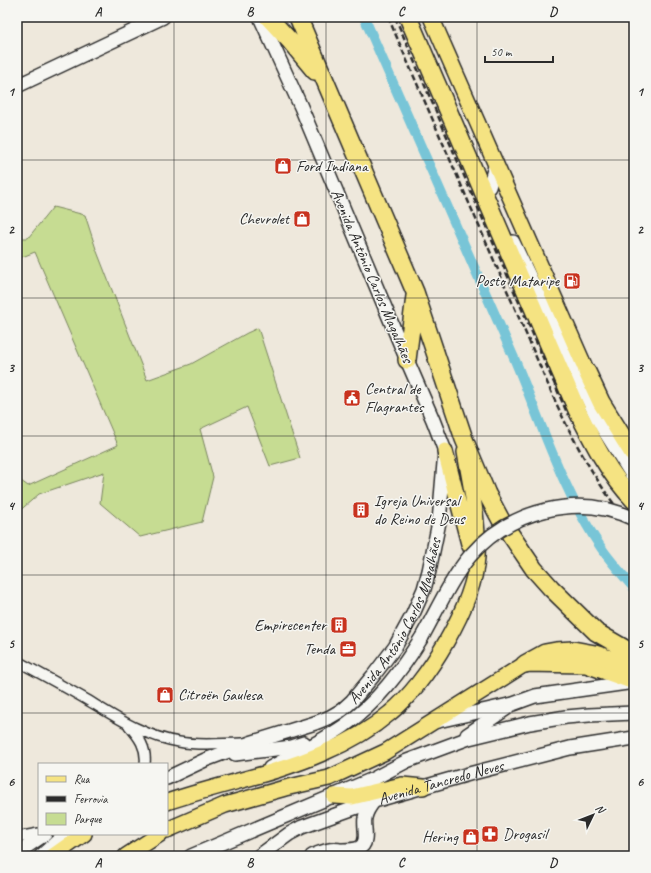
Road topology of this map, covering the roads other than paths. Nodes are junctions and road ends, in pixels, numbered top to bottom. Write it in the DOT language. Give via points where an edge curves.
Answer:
graph roads {
  1 [pos="163,17"];
  2 [pos="260,17"];
  3 [pos="268,17"];
  4 [pos="298,17"];
  5 [pos="408,17"];
  6 [pos="431,17"];
  7 [pos="436,17"];
  8 [pos="442,40"];
  9 [pos="17,86"];
  10 [pos="331,91"];
  11 [pos="496,163"];
  12 [pos="472,165"];
  13 [pos="489,187"];
  14 [pos="415,292"];
  15 [pos="407,360"];
  16 [pos="587,372"];
  17 [pos="464,439"];
  18 [pos="445,451"];
  19 [pos="634,456"];
  20 [pos="634,478"];
  21 [pos="634,500"];
  22 [pos="634,519"];
  23 [pos="477,558"];
  24 [pos="634,654"];
  25 [pos="17,661"];
  26 [pos="525,664"];
  27 [pos="634,667"];
  28 [pos="634,682"];
  29 [pos="513,704"];
  30 [pos="634,713"];
  31 [pos="436,721"];
  32 [pos="127,724"];
  33 [pos="325,737"];
  34 [pos="634,738"];
  35 [pos="250,743"];
  36 [pos="454,743"];
  37 [pos="205,760"];
  38 [pos="145,763"];
  39 [pos="168,778"];
  40 [pos="249,779"];
  41 [pos="423,787"];
  42 [pos="334,796"];
  43 [pos="173,800"];
  44 [pos="374,801"];
  45 [pos="168,830"];
  46 [pos="38,833"];
  47 [pos="44,835"];
  48 [pos="64,835"];
  49 [pos="83,835"];
  50 [pos="158,835"];
  51 [pos="17,837"];
  52 [pos="17,853"];
  53 [pos="348,853"];
  54 [pos="40,856"];
  55 [pos="52,856"];
  56 [pos="126,856"];
  57 [pos="190,856"];
  58 [pos="259,856"];
  59 [pos="312,856"];
  1 -- 9 [label="main road"];
  2 -- 15 [label="main road, Avenida Antônio Carlos Magalhães" via="301,107"];
  3 -- 10 [label="highway"];
  4 -- 10 [label="highway, Avenida Antônio Carlos Magalhães"];
  5 -- 12 [label="highway"];
  6 -- 8 [label="main road"];
  7 -- 8 [label="main road"];
  8 -- 11 [label="main road"];
  10 -- 14 [label="highway, Avenida Antônio Carlos Magalhães"];
  11 -- 13 [label="main road"];
  11 -- 16 [label="main road"];
  12 -- 13 [label="main road"];
  12 -- 21 [label="highway" via="592,442 623,489"];
  13 -- 20 [label="main road" via="599,422"];
  14 -- 15 [label="highway"];
  14 -- 17 [label="highway, Avenida Antônio Carlos Magalhães"];
  15 -- 18 [label="main road, Avenida Antônio Carlos Magalhães"];
  16 -- 19 [label="highway" via="601,402"];
  17 -- 23 [label="main road, Avenida Antônio Carlos Magalhães" via="476,523"];
  17 -- 24 [label="highway" via="502,522 534,569 596,632"];
  18 -- 23 [label="main road" via="469,544"];
  18 -- 35 [label="main road, Avenida Antônio Carlos Magalhães" via="439,522 429,571 418,604 395,647 360,692 330,718"];
  22 -- 33 [label="main road, Avenida Antônio Carlos Magalhães, bridge" via="602,509 567,507 536,512 492,536 470,556 400,671 377,698 344,726"];
  23 -- 40 [label="main road, Avenida Antônio Carlos Magalhães" via="464,608 452,632 419,681 391,713 369,729 323,753"];
  25 -- 32 [label="street"];
  26 -- 27 [label="highway" via="545,653 573,650 595,654"];
  26 -- 28 [label="main road" via="586,665"];
  26 -- 31 [label="main road"];
  28 -- 29 [label="main road" via="534,696"];
  29 -- 31 [label="main road"];
  29 -- 36 [label="main road"];
  30 -- 36 [label="main road, Avenida Tancredo Neves" via="589,714 530,723"];
  31 -- 45 [label="main road" via="385,752 329,778 225,805"];
  32 -- 35 [label="street" via="164,739 180,742"];
  32 -- 38 [label="street" via="141,741 145,751"];
  33 -- 37 [label="main road" via="292,747"];
  33 -- 40 [label="main road, Avenida Antônio Carlos Magalhães"];
  34 -- 41 [label="main road, Avenida Tancredo Neves" via="570,748"];
  35 -- 37 [label="main road, Avenida Antônio Carlos Magalhães"];
  36 -- 42 [label="main road, Avenida Tancredo Neves" via="407,761"];
  37 -- 39 [label="main road, Avenida Antônio Carlos Magalhães"];
  40 -- 43 [label="main road, Avenida Antônio Carlos Magalhães"];
  41 -- 42 [label="main road" via="402,785 352,797"];
  41 -- 44 [label="main road, Avenida Tancredo Neves"];
  42 -- 57 [label="main road"];
  44 -- 53 [label="main road" via="365,818 364,844"];
  44 -- 58 [label="main road, Avenida Tancredo Neves" via="302,827"];
  46 -- 51 [label="street"];
  47 -- 52 [label="main road"];
  48 -- 54 [label="main road"];
  49 -- 55 [label="main road"];
  50 -- 56 [label="main road"];
  53 -- 59 [label="main road" via="335,848"];
}
